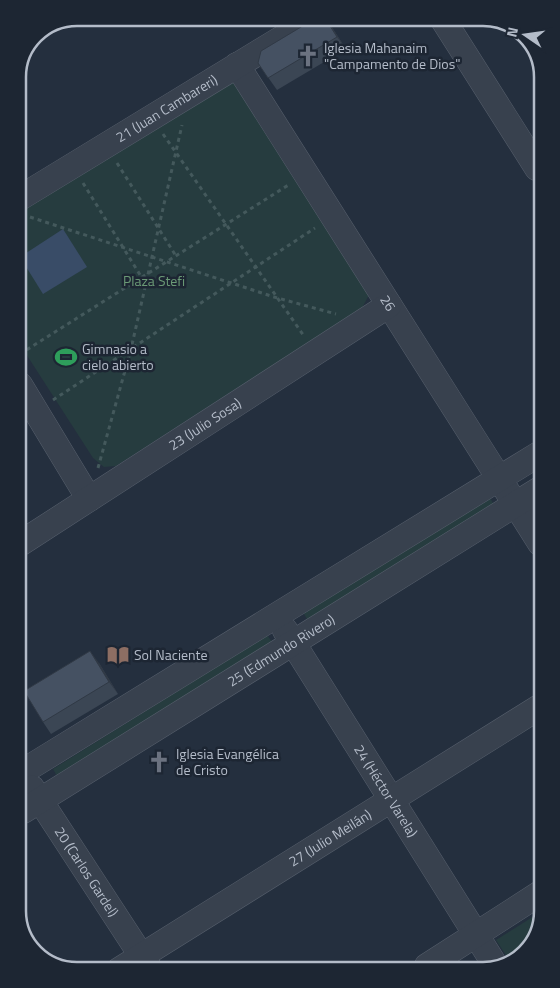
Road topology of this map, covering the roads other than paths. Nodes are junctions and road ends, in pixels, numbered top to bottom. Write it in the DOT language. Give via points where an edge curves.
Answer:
graph roads {
  1 [pos="302,26"];
  2 [pos="447,26"];
  3 [pos="237,65"];
  4 [pos="534,163"];
  5 [pos="26,204"];
  6 [pos="389,305"];
  7 [pos="26,395"];
  8 [pos="534,457"];
  9 [pos="500,479"];
  10 [pos="534,493"];
  11 [pos="89,499"];
  12 [pos="515,504"];
  13 [pos="534,534"];
  14 [pos="26,540"];
  15 [pos="277,617"];
  16 [pos="293,643"];
  17 [pos="534,710"];
  18 [pos="26,770"];
  19 [pos="26,787"];
  20 [pos="392,799"];
  21 [pos="31,806"];
  22 [pos="534,897"];
  23 [pos="476,934"];
  24 [pos="492,961"];
  25 [pos="146,962"];
  26 [pos="433,962"];
  1 -- 3 [label="street, 21 (Juan Cambareri)"];
  2 -- 4 [label="street"];
  3 -- 5 [label="street, 21 (Juan Cambareri)" via="72,166"];
  3 -- 6 [label="street, 26"];
  6 -- 9 [label="street, 26"];
  6 -- 11 [label="street, 23 (Julio Sosa)"];
  7 -- 11 [label="street"];
  8 -- 9 [label="street"];
  9 -- 12 [label="street, 26"];
  9 -- 15 [label="street"];
  10 -- 12 [label="street, 25 (Edmundo Rivero)"];
  11 -- 14 [label="street, 23 (Julio Sosa)"];
  12 -- 13 [label="street, 26"];
  12 -- 16 [label="street, 25 (Edmundo Rivero)"];
  15 -- 16 [label="street, 24 (Héctor Varela)"];
  15 -- 18 [label="street"];
  16 -- 20 [label="street, 24 (Héctor Varela)"];
  16 -- 21 [label="street, 25 (Edmundo Rivero)"];
  17 -- 20 [label="street, 27 (Julio Meilán)"];
  19 -- 21 [label="street, 20 (Carlos Gardel)"];
  20 -- 23 [label="street, 24 (Héctor Varela)"];
  20 -- 25 [label="street, 27 (Julio Meilán)"];
  21 -- 25 [label="street, 20 (Carlos Gardel)"];
  22 -- 23 [label="street"];
  23 -- 24 [label="street, 24 (Héctor Varela)"];
  23 -- 26 [label="street"];
}
